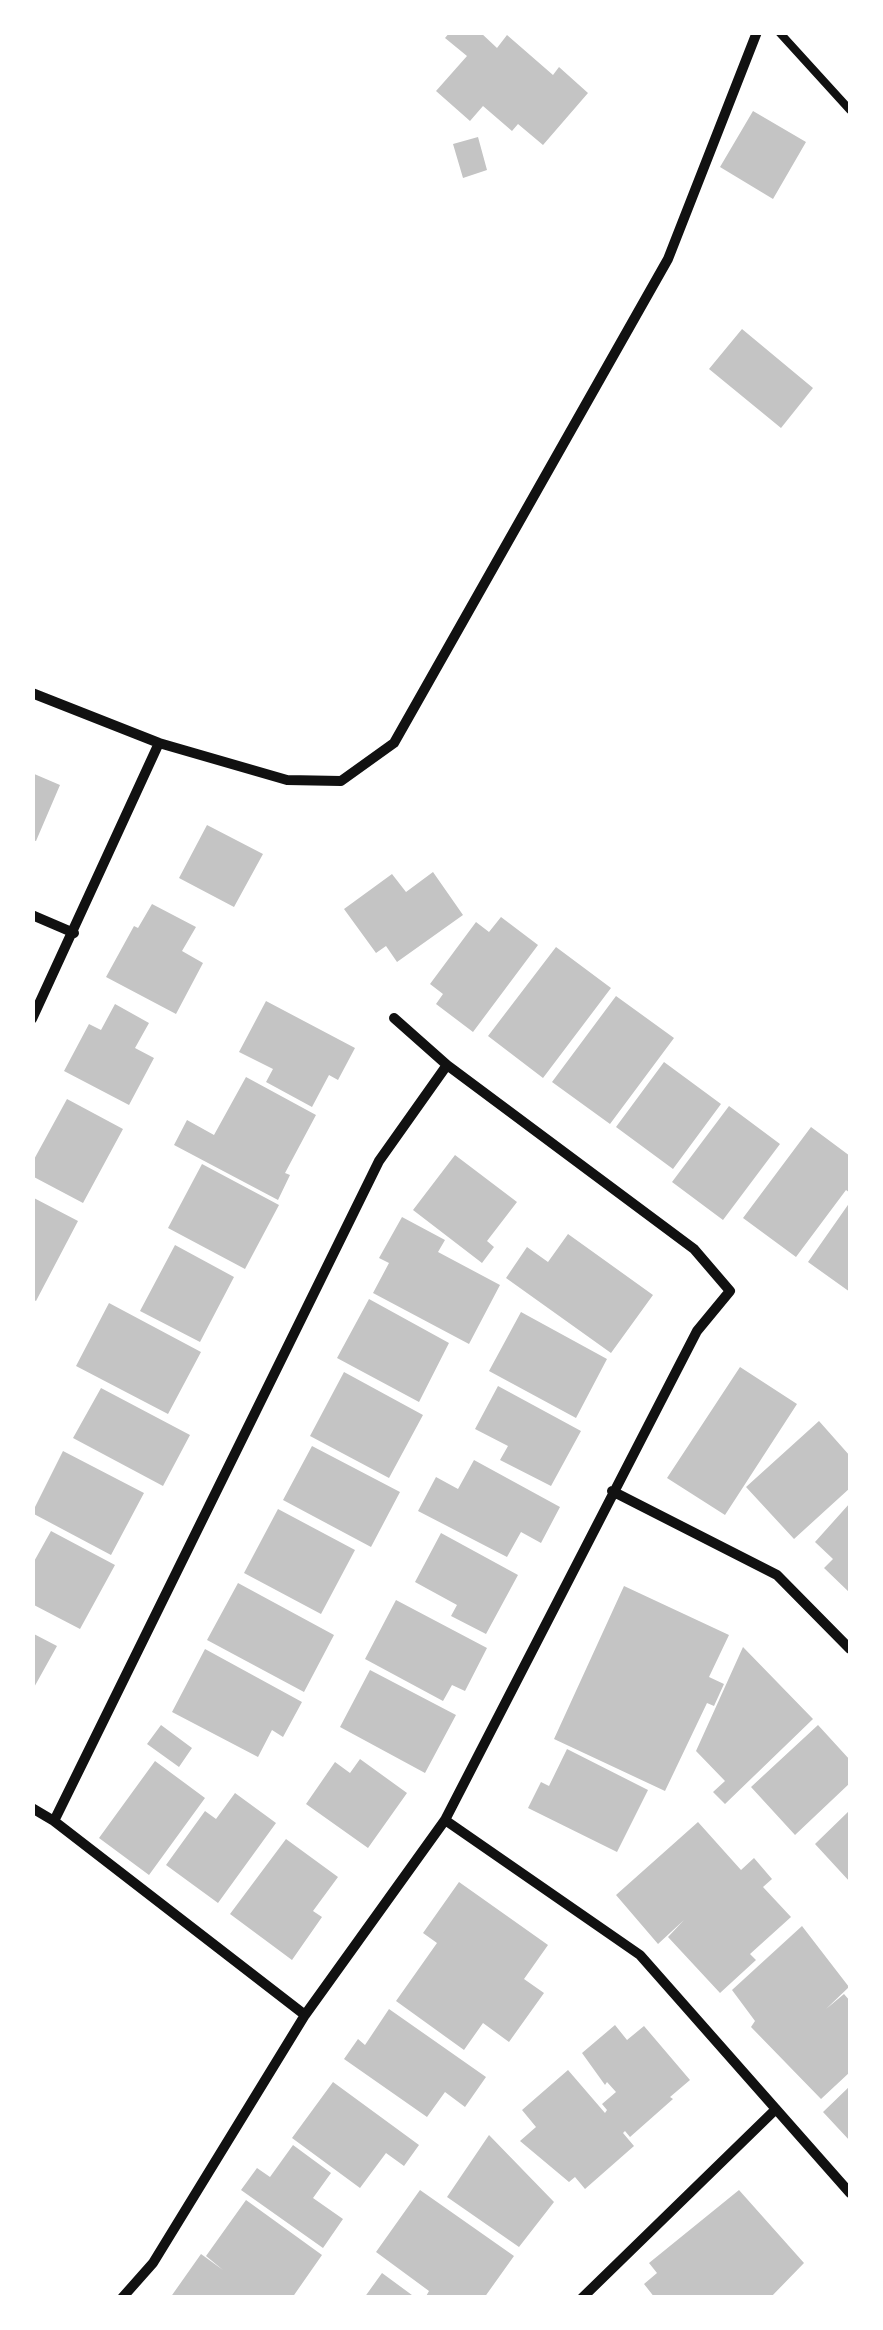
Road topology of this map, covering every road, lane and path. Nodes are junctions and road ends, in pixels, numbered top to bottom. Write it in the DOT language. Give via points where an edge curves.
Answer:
graph roads {
  1 [pos="757,32"];
  2 [pos="780,32"];
  3 [pos="850,110"];
  4 [pos="32,694"];
  5 [pos="159,743"];
  6 [pos="32,915"];
  7 [pos="74,933"];
  8 [pos="394,1018"];
  9 [pos="32,1019"];
  10 [pos="446,1065"];
  11 [pos="612,1491"];
  12 [pos="850,1649"];
  13 [pos="32,1808"];
  14 [pos="54,1820"];
  15 [pos="444,1820"];
  16 [pos="304,2015"];
  17 [pos="776,2108"];
  18 [pos="850,2193"];
  19 [pos="122,2298"];
  20 [pos="582,2298"];
  1 -- 5 [label="street" via="668,259 394,743 341,780 288,780"];
  2 -- 3 [label="lane"];
  4 -- 5 [label="street"];
  5 -- 7 [label="street"];
  6 -- 7 [label="street"];
  7 -- 9 [label="street"];
  8 -- 10 [label="street"];
  10 -- 11 [label="street" via="694,1249 730,1291 696,1331"];
  10 -- 14 [label="street" via="379,1160"];
  11 -- 12 [label="street" via="777,1575"];
  11 -- 15 [label="street"];
  13 -- 14 [label="street"];
  14 -- 16 [label="street"];
  15 -- 16 [label="street"];
  15 -- 17 [label="street" via="640,1955"];
  16 -- 19 [label="street" via="154,2263"];
  17 -- 18 [label="street"];
  17 -- 20 [label="street"];
}
